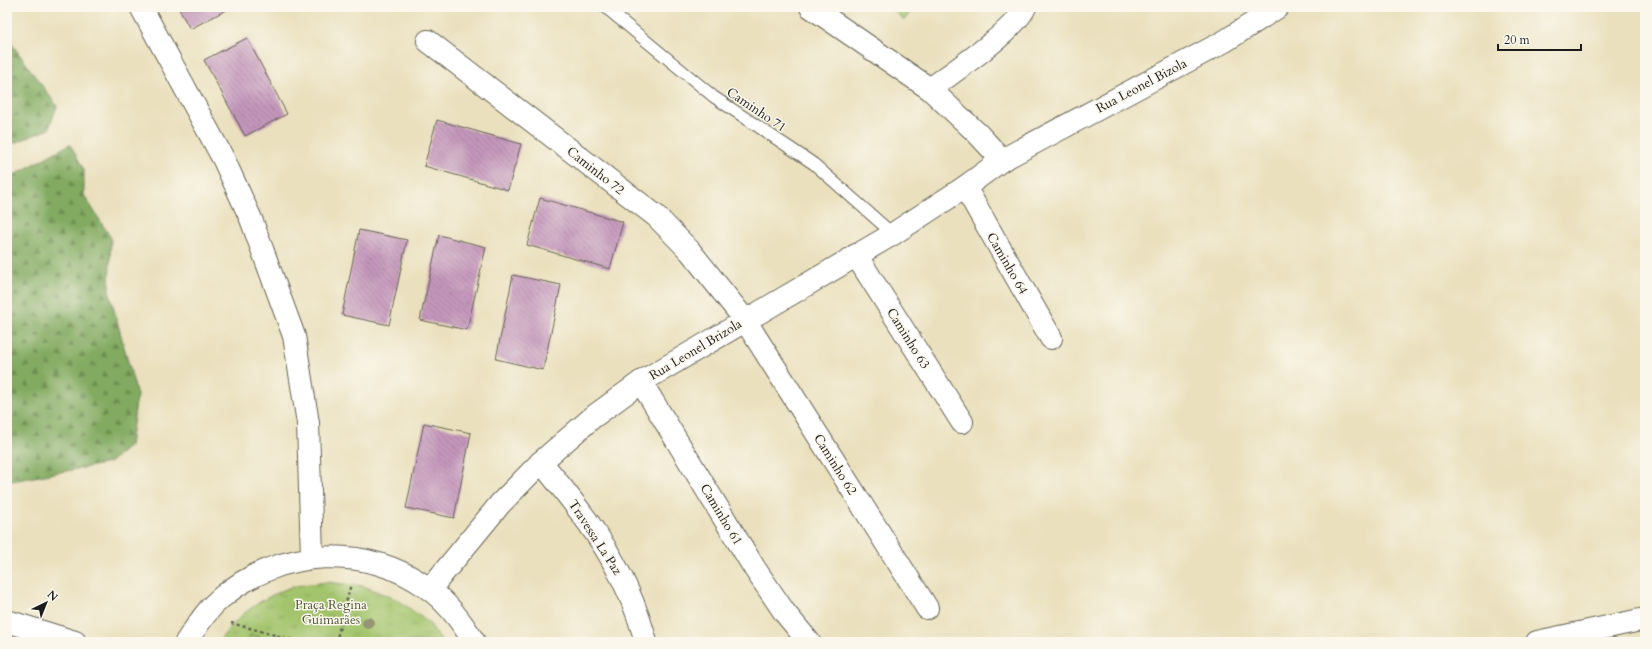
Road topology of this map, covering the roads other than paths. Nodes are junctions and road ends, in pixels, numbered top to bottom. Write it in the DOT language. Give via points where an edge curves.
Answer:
graph roads {
  1 [pos="141,7"];
  2 [pos="605,7"];
  3 [pos="811,7"];
  4 [pos="1025,7"];
  5 [pos="1278,7"];
  6 [pos="428,41"];
  7 [pos="930,89"];
  8 [pos="1002,160"];
  9 [pos="965,187"];
  10 [pos="893,234"];
  11 [pos="856,255"];
  12 [pos="744,320"];
  13 [pos="1051,338"];
  14 [pos="641,382"];
  15 [pos="962,422"];
  16 [pos="541,462"];
  17 [pos="312,557"];
  18 [pos="430,589"];
  19 [pos="927,608"];
  20 [pos="1645,619"];
  21 [pos="7,621"];
  22 [pos="75,642"];
  23 [pos="186,642"];
  24 [pos="474,642"];
  25 [pos="646,642"];
  26 [pos="809,642"];
  27 [pos="1537,642"];
  1 -- 17 [label="street" via="224,160 245,206 294,336 308,423"];
  2 -- 10 [label="lane, Caminho 71" via="714,97 814,164"];
  3 -- 7 [label="street"];
  4 -- 7 [label="street" via="1023,13 1000,36"];
  5 -- 8 [label="street, Rua Leonel Bizola" via="1225,41"];
  6 -- 12 [label="street, Caminho 72" via="656,216 690,251"];
  7 -- 8 [label="street"];
  8 -- 9 [label="street, Rua Leonel Brizola"];
  9 -- 10 [label="street, Rua Leonel Brizola"];
  9 -- 13 [label="street, Caminho 64"];
  10 -- 11 [label="street, Rua Leonel Brizola"];
  11 -- 12 [label="street, Rua Leonel Brizola"];
  11 -- 15 [label="street, Caminho 63"];
  12 -- 14 [label="street, Rua Leonel Brizola"];
  12 -- 19 [label="street, Caminho 62"];
  14 -- 16 [label="street, Rua Leonel Brizola" via="593,417"];
  14 -- 26 [label="street, Caminho 61" via="755,569 785,613"];
  16 -- 18 [label="street, Rua Leonel Brizola" via="500,504"];
  16 -- 25 [label="street, Travessa La Paz" via="572,499 601,540 625,582"];
  17 -- 18 [label="street" via="343,557 374,562 403,573"];
  17 -- 23 [label="street" via="279,564 249,578 222,597 201,619"];
  18 -- 24 [label="street" via="459,618"];
  20 -- 27 [label="street"];
  21 -- 22 [label="street"];
}
